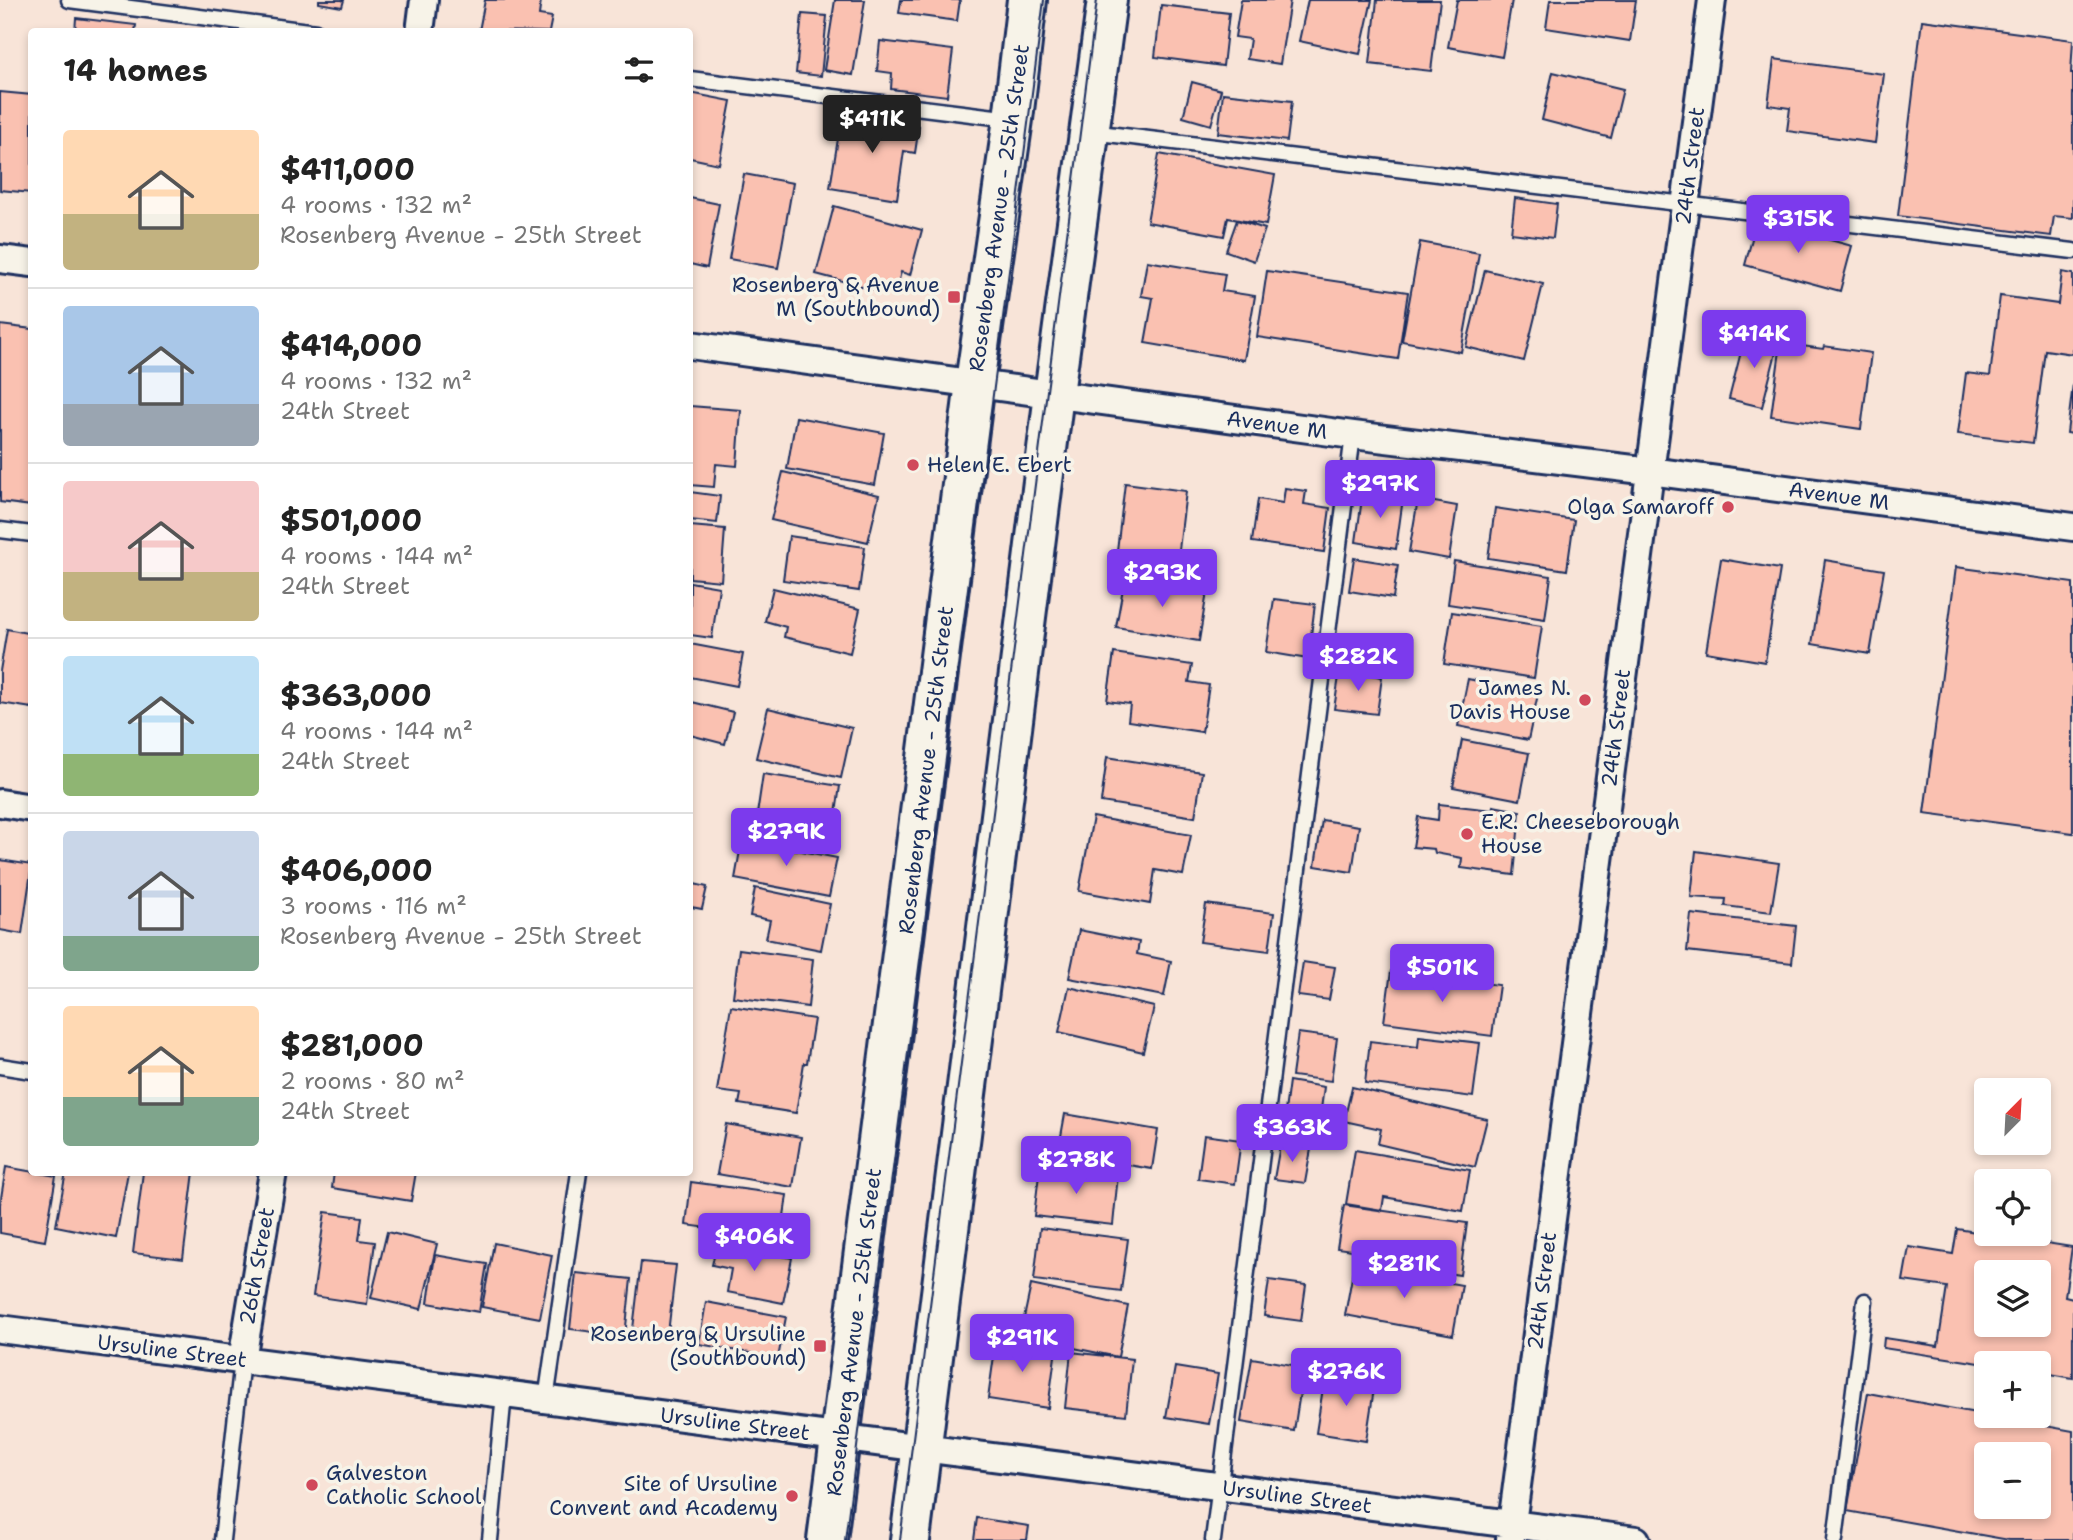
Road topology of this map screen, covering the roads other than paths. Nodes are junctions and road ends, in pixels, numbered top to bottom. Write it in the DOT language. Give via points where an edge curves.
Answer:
graph roads {
  1 [pos="69,0"];
  2 [pos="424,0"];
  3 [pos="1027,0"];
  4 [pos="1107,0"];
  5 [pos="1712,0"];
  6 [pos="285,28"];
  7 [pos="420,28"];
  8 [pos="693,79"];
  9 [pos="1013,119"];
  10 [pos="1089,131"];
  11 [pos="1685,203"];
  12 [pos="2073,251"];
  13 [pos="0,259"];
  14 [pos="28,262"];
  15 [pos="693,345"];
  16 [pos="975,383"];
  17 [pos="1054,394"];
  18 [pos="1353,435"];
  19 [pos="1650,471"];
  20 [pos="2073,527"];
  21 [pos="0,530"];
  22 [pos="28,534"];
  23 [pos="0,803"];
  24 [pos="28,807"];
  25 [pos="0,1066"];
  26 [pos="28,1070"];
  27 [pos="272,1176"];
  28 [pos="578,1176"];
  29 [pos="1865,1301"];
  30 [pos="0,1329"];
  31 [pos="242,1360"];
  32 [pos="504,1394"];
  33 [pos="546,1400"];
  34 [pos="841,1437"];
  35 [pos="921,1448"];
  36 [pos="1220,1487"];
  37 [pos="1511,1532"];
  38 [pos="222,1540"];
  39 [pos="490,1540"];
  40 [pos="827,1540"];
  41 [pos="910,1540"];
  42 [pos="1213,1540"];
  43 [pos="1636,1540"];
  44 [pos="1835,1540"];
  1 -- 6 [label="lane"];
  2 -- 7 [label="street"];
  3 -- 9 [label="main road, Rosenberg Avenue - 25th Street"];
  4 -- 10 [label="main road"];
  5 -- 11 [label="street, 24th Street"];
  8 -- 9 [label="lane"];
  9 -- 16 [label="main road, Rosenberg Avenue - 25th Street"];
  10 -- 11 [label="lane"];
  10 -- 17 [label="main road"];
  11 -- 12 [label="lane"];
  11 -- 19 [label="street, 24th Street"];
  13 -- 14 [label="street"];
  15 -- 16 [label="street, Avenue M"];
  16 -- 17 [label="street, Avenue M"];
  16 -- 34 [label="main road, Rosenberg Avenue - 25th Street"];
  17 -- 18 [label="street, Avenue M"];
  17 -- 35 [label="main road"];
  18 -- 19 [label="street, Avenue M"];
  18 -- 36 [label="lane"];
  19 -- 20 [label="street, Avenue M"];
  19 -- 37 [label="street, 24th Street"];
  21 -- 22 [label="lane"];
  23 -- 24 [label="street"];
  25 -- 26 [label="lane"];
  27 -- 31 [label="street, 26th Street"];
  28 -- 33 [label="lane"];
  29 -- 44 [label="lane"];
  30 -- 31 [label="street, Ursuline Street"];
  31 -- 32 [label="street, Ursuline Street"];
  31 -- 38 [label="lane"];
  32 -- 33 [label="street, Ursuline Street"];
  32 -- 39 [label="lane"];
  33 -- 34 [label="street, Ursuline Street"];
  34 -- 35 [label="street, Ursuline Street"];
  34 -- 40 [label="main road, Rosenberg Avenue - 25th Street"];
  35 -- 36 [label="street, Ursuline Street"];
  35 -- 41 [label="main road"];
  36 -- 37 [label="street, Ursuline Street"];
  36 -- 42 [label="lane"];
  37 -- 43 [label="street, Ursuline Street"];
}
